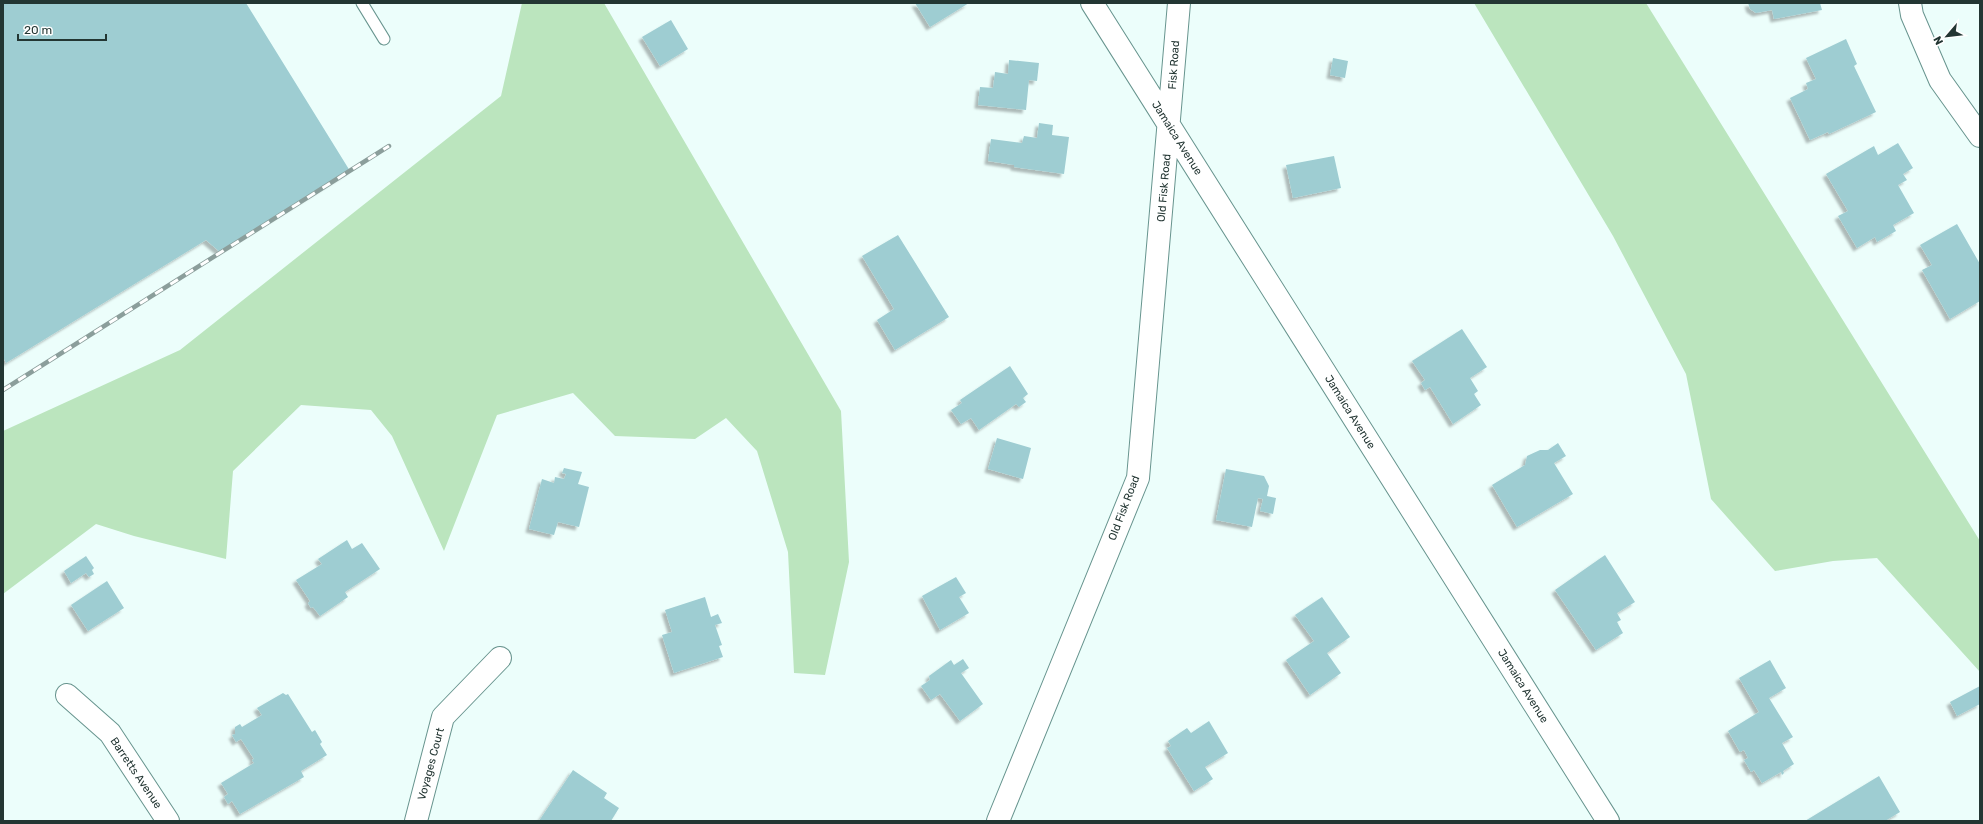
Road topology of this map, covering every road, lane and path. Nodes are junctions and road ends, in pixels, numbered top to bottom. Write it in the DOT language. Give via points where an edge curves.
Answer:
graph roads {
  1 [pos="362,3"];
  2 [pos="1092,3"];
  3 [pos="1179,3"];
  4 [pos="1910,3"];
  5 [pos="384,39"];
  6 [pos="1169,126"];
  7 [pos="1980,136"];
  8 [pos="500,658"];
  9 [pos="67,696"];
  10 [pos="168,821"];
  11 [pos="416,821"];
  12 [pos="998,821"];
  13 [pos="1608,821"];
  1 -- 5 [label="lane"];
  2 -- 6 [label="street, Jamaica Avenue"];
  3 -- 6 [label="street, Fisk Road"];
  4 -- 7 [label="street" via="1912,16 1940,80"];
  6 -- 12 [label="street, Old Fisk Road" via="1138,478"];
  6 -- 13 [label="street, Jamaica Avenue"];
  8 -- 11 [label="street, Voyages Court" via="443,717"];
  9 -- 10 [label="street, Barretts Avenue" via="110,733"];
}
